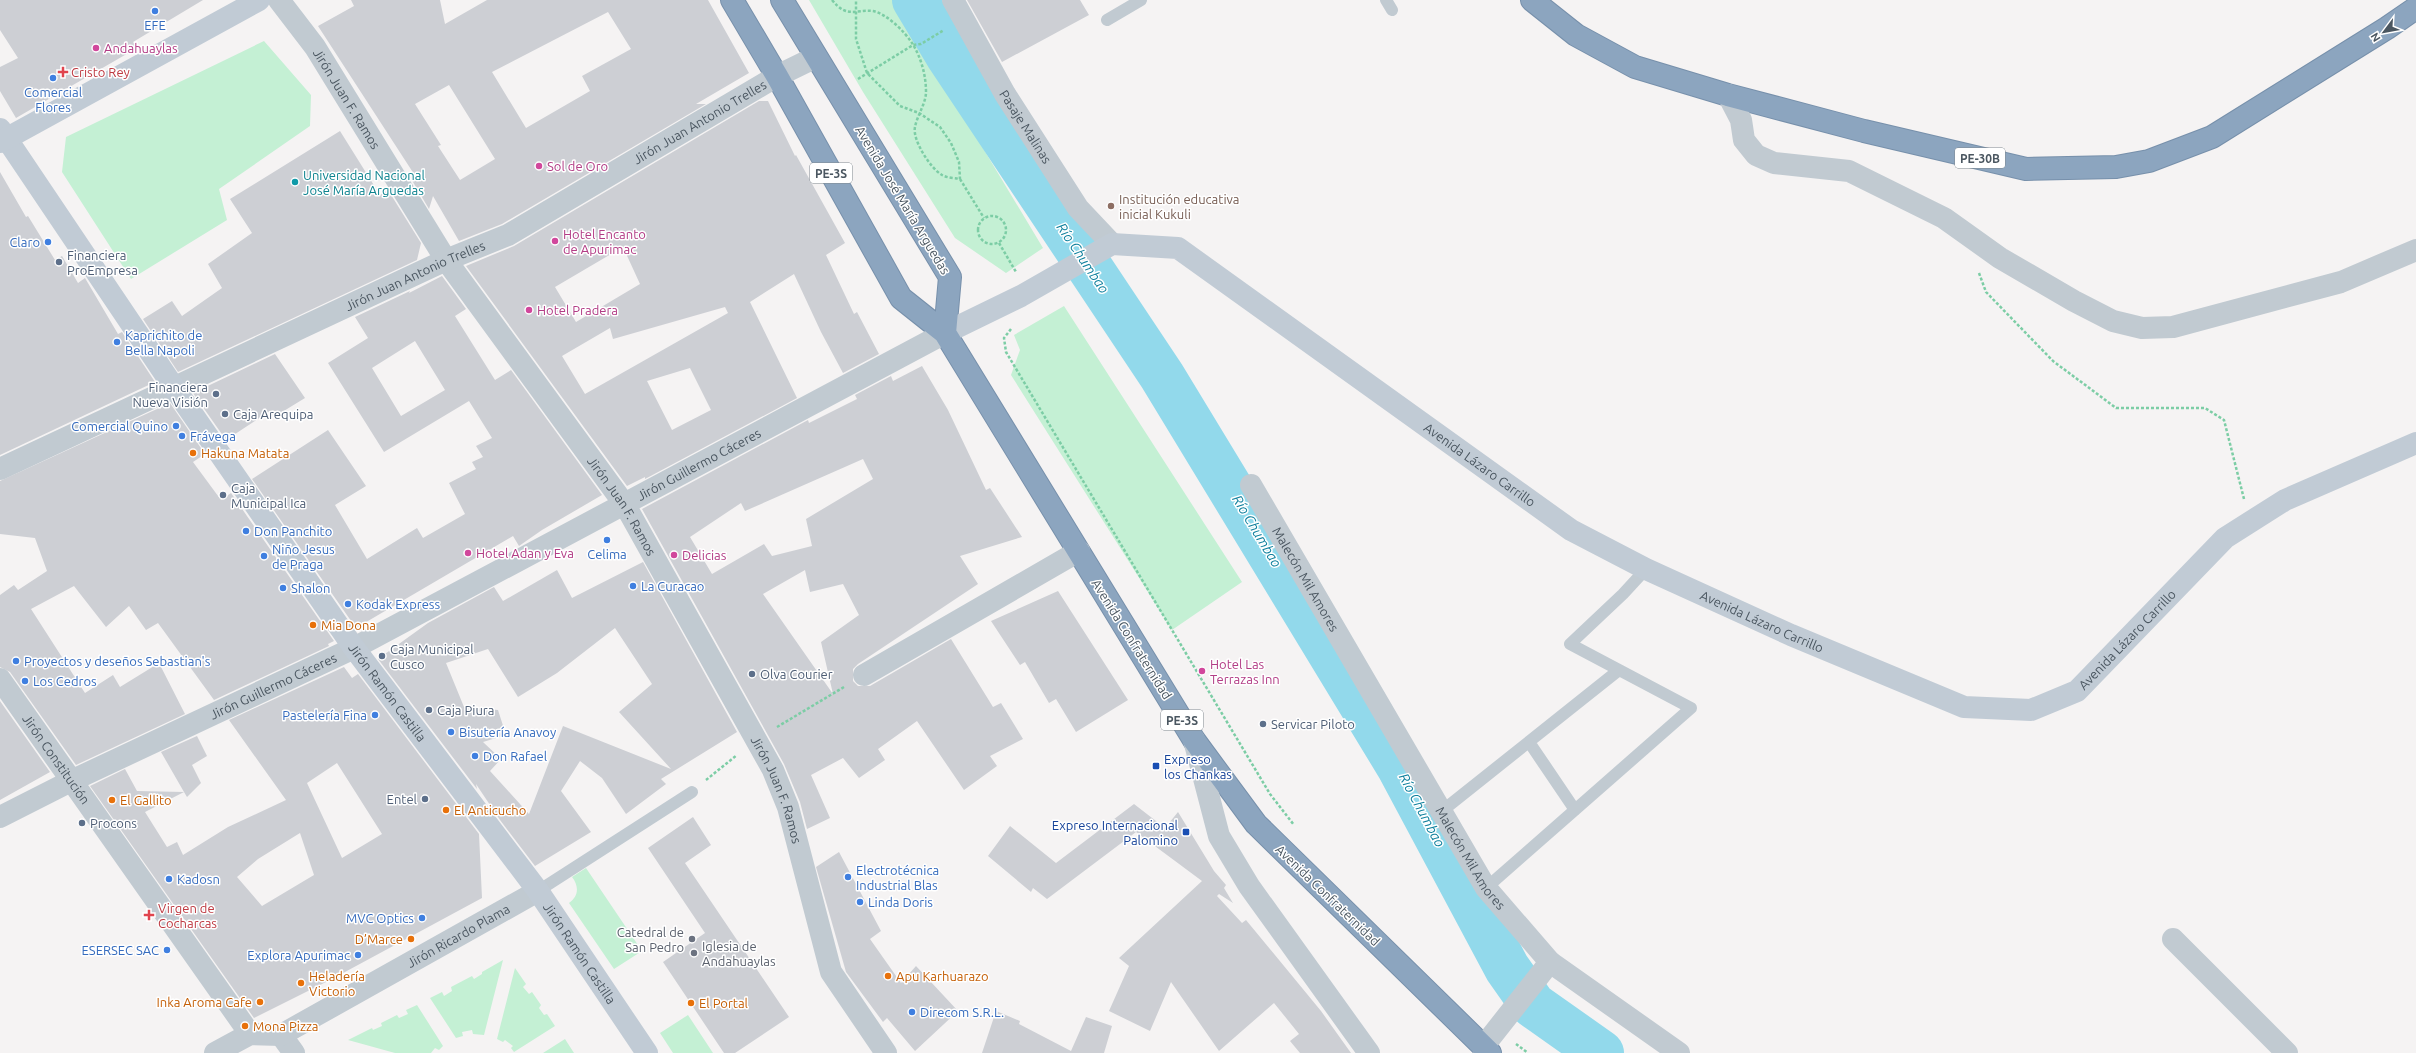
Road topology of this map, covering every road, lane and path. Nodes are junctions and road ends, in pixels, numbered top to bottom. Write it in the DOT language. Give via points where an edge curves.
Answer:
graph roads {
  1 [pos="259,0"];
  2 [pos="279,0"];
  3 [pos="732,0"];
  4 [pos="782,0"];
  5 [pos="832,0"];
  6 [pos="856,0"];
  7 [pos="952,0"];
  8 [pos="1141,0"];
  9 [pos="1532,0"];
  10 [pos="2416,8"];
  11 [pos="857,13"];
  12 [pos="1107,20"];
  13 [pos="946,29"];
  14 [pos="913,45"];
  15 [pos="816,57"];
  16 [pos="867,73"];
  17 [pos="777,76"];
  18 [pos="837,92"];
  19 [pos="1728,95"];
  20 [pos="919,114"];
  21 [pos="2,136"];
  22 [pos="960,179"];
  23 [pos="984,218"];
  24 [pos="999,243"];
  25 [pos="1107,246"];
  26 [pos="2416,250"];
  27 [pos="446,260"];
  28 [pos="1978,270"];
  29 [pos="1021,296"];
  30 [pos="1015,325"];
  31 [pos="945,333"];
  32 [pos="173,386"];
  33 [pos="2416,443"];
  34 [pos="0,469"];
  35 [pos="1251,485"];
  36 [pos="626,505"];
  37 [pos="2250,522"];
  38 [pos="1078,551"];
  39 [pos="1646,569"];
  40 [pos="354,648"];
  41 [pos="1619,670"];
  42 [pos="864,675"];
  43 [pos="0,679"];
  44 [pos="1194,740"];
  45 [pos="1529,742"];
  46 [pos="70,781"];
  47 [pos="692,792"];
  48 [pos="1575,810"];
  49 [pos="1442,811"];
  50 [pos="0,817"];
  51 [pos="1297,829"];
  52 [pos="1486,888"];
  53 [pos="538,892"];
  54 [pos="2173,940"];
  55 [pos="1544,969"];
  56 [pos="1500,1025"];
  57 [pos="250,1034"];
  58 [pos="281,1035"];
  59 [pos="1487,1050"];
  60 [pos="215,1053"];
  61 [pos="294,1053"];
  62 [pos="647,1053"];
  63 [pos="886,1053"];
  64 [pos="1369,1053"];
  65 [pos="1528,1053"];
  66 [pos="1679,1053"];
  67 [pos="2287,1053"];
  1 -- 21 [label="main road"];
  2 -- 27 [label="street, Jirón Juan F. Ramos" via="315,47"];
  3 -- 17 [label="highway, PE-3S"];
  4 -- 15 [label="highway, Avenida José María Arguedas"];
  5 -- 11 [label="path" via="850,13"];
  6 -- 11 [label="path"];
  7 -- 25 [label="street, Pasaje Malinas" via="1005,94 1078,208"];
  8 -- 12 [label="lane"];
  9 -- 19 [label="highway, PE-30B" via="1576,35 1635,67"];
  10 -- 19 [label="highway, PE-30B" via="2212,137 2149,161 2116,167 2026,169 1864,131"];
  11 -- 14 [label="path" via="872,11 884,15"];
  11 -- 16 [label="path" via="856,39"];
  13 -- 14 [label="path" via="921,44"];
  14 -- 16 [label="path"];
  14 -- 20 [label="path" via="921,61 926,94"];
  15 -- 17 [label="street, Jirón Juan Antonio Trelles"];
  15 -- 18 [label="highway, Avenida José María Arguedas"];
  16 -- 18 [label="path"];
  16 -- 20 [label="path" via="900,106"];
  17 -- 27 [label="street, Jirón Juan Antonio Trelles" via="508,235"];
  17 -- 31 [label="highway, PE-3S" via="901,298"];
  18 -- 31 [label="highway, Avenida José María Arguedas" via="950,278"];
  19 -- 26 [label="street" via="1740,120 1744,140 1756,155 1774,163 1849,171 1944,218 2036,280 2127,326 2156,329 2173,327 2341,282"];
  20 -- 22 [label="path" via="940,127 951,142 959,162"];
  20 -- 22 [label="path" via="914,128 918,146 942,175"];
  21 -- 32 [label="main road, Jirón Ramón Castilla"];
  22 -- 23 [label="path"];
  23 -- 24 [label="path" via="978,230 982,239 990,244"];
  23 -- 24 [label="path" via="997,216 1007,226 1006,236"];
  24 -- 29 [label="path" via="1014,267"];
  25 -- 29 [label="main road"];
  25 -- 39 [label="main road, Avenida Lázaro Carrillo" via="1178,248 1571,530"];
  27 -- 32 [label="street, Jirón Juan Antonio Trelles"];
  27 -- 36 [label="street, Jirón Juan F. Ramos"];
  28 -- 37 [label="path" via="1986,292 2053,361 2116,408 2205,408 2224,420"];
  29 -- 31 [label="main road"];
  30 -- 51 [label="path" via="1004,338 1006,352 1270,794"];
  31 -- 36 [label="street, Jirón Guillermo Cáceres"];
  31 -- 38 [label="highway, Avenida Confraternidad / PE-3S"];
  32 -- 34 [label="street, Jirón Juan Antonio Trelles"];
  32 -- 40 [label="main road, Jirón Ramón Castilla"];
  33 -- 37 [label="main road, Avenida Lázaro Carrillo" via="2285,500"];
  35 -- 49 [label="street, Malecón Mil Amores"];
  36 -- 40 [label="street, Jirón Guillermo Cáceres"];
  36 -- 63 [label="street, Jirón Juan F. Ramos" via="773,770 788,807 831,972"];
  37 -- 39 [label="main road, Avenida Lázaro Carrillo" via="2225,538 2077,690 2031,710 1964,708"];
  38 -- 42 [label="street"];
  38 -- 44 [label="highway, Avenida Confraternidad / PE-3S"];
  39 -- 41 [label="lane" via="1570,644"];
  40 -- 46 [label="street, Jirón Guillermo Cáceres"];
  40 -- 53 [label="main road, Jirón Ramón Castilla"];
  41 -- 45 [label="lane"];
  41 -- 48 [label="lane" via="1691,708"];
  43 -- 46 [label="street, Jirón Constitución"];
  44 -- 59 [label="highway, Avenida Confraternidad / PE-3S" via="1256,824"];
  44 -- 64 [label="street" via="1220,836 1249,886"];
  45 -- 48 [label="lane"];
  45 -- 49 [label="lane"];
  46 -- 50 [label="street, Jirón Guillermo Cáceres"];
  46 -- 57 [label="street, Jirón Constitución"];
  47 -- 53 [label="lane, Jirón Ricardo Plama"];
  48 -- 52 [label="lane"];
  49 -- 52 [label="street, Malecón Mil Amores"];
  52 -- 55 [label="street, Malecón Mil Amores"];
  53 -- 58 [label="street, Jirón Ricardo Plama"];
  53 -- 62 [label="main road, Jirón Ramón Castilla"];
  54 -- 67 [label="street"];
  55 -- 56 [label="street"];
  55 -- 66 [label="street, Malecón Mil Amores"];
  56 -- 59 [label="street"];
  56 -- 65 [label="path"];
  57 -- 58 [label="street"];
  57 -- 60 [label="street"];
  58 -- 61 [label="street"];
}
